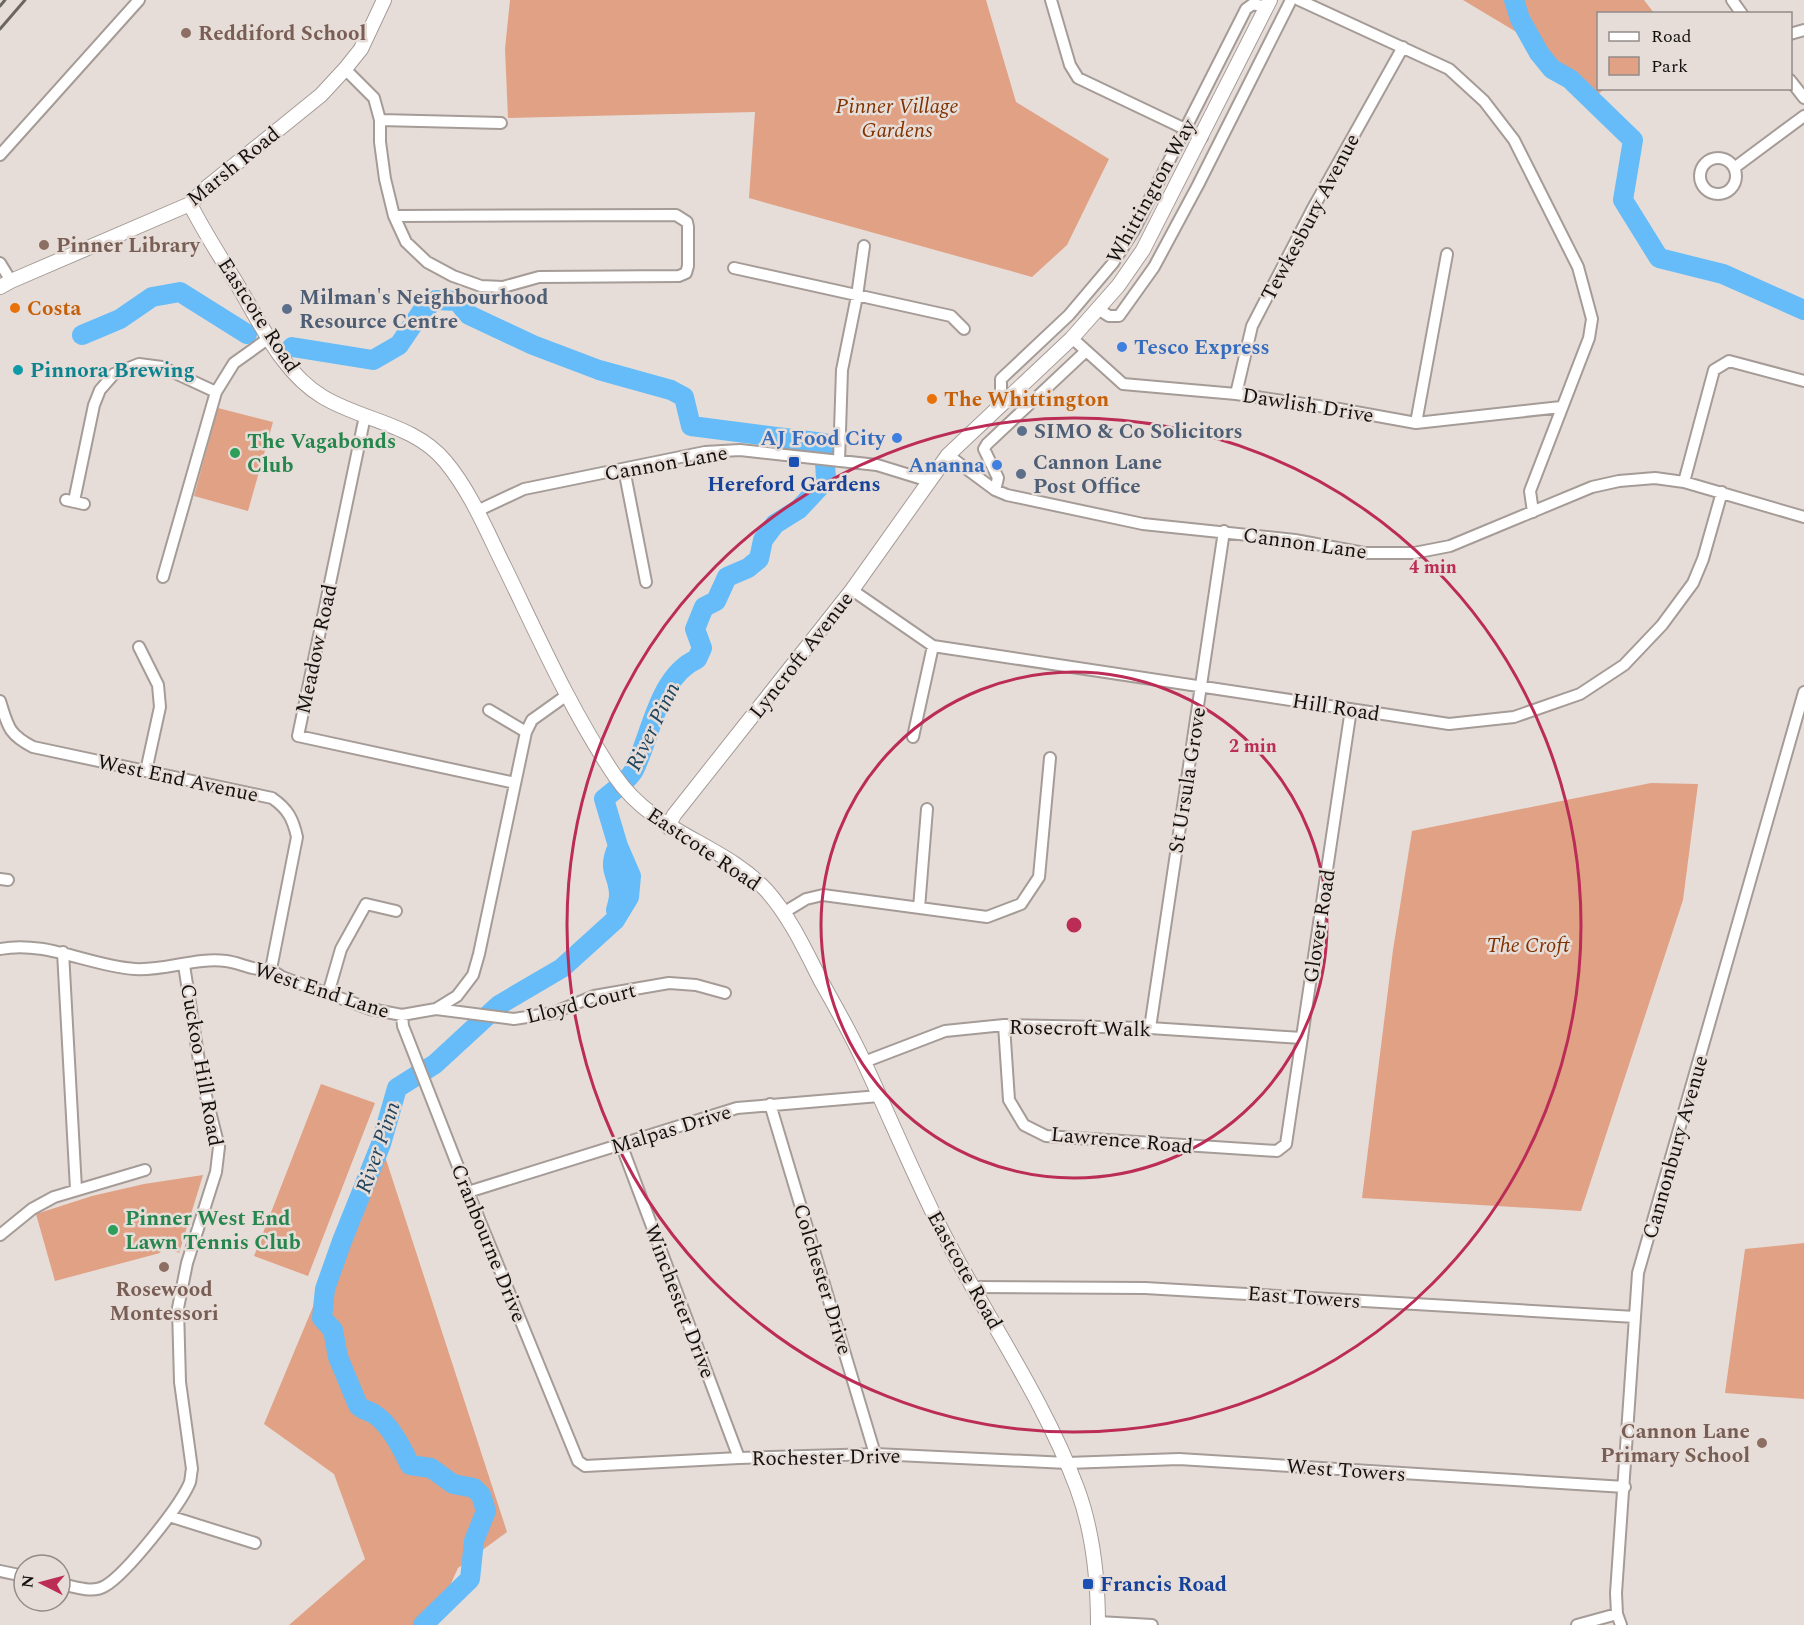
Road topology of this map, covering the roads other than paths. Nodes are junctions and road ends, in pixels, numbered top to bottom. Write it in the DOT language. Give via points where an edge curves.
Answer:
graph roads {
  1 [pos="139,0"];
  2 [pos="384,0"];
  3 [pos="1051,0"];
  4 [pos="1291,0"];
  5 [pos="1299,0"];
  6 [pos="1269,3"];
  7 [pos="1403,47"];
  8 [pos="345,69"];
  9 [pos="1792,81"];
  10 [pos="1804,98"];
  11 [pos="1804,116"];
  12 [pos="380,120"];
  13 [pos="501,123"];
  14 [pos="1185,130"];
  15 [pos="1202,137"];
  16 [pos="0,154"];
  17 [pos="1734,168"];
  18 [pos="190,204"];
  19 [pos="394,216"];
  20 [pos="864,246"];
  21 [pos="1447,254"];
  22 [pos="0,263"];
  23 [pos="734,268"];
  24 [pos="5,284"];
  25 [pos="857,296"];
  26 [pos="1098,309"];
  27 [pos="964,329"];
  28 [pos="269,338"];
  29 [pos="1072,338"];
  30 [pos="1086,351"];
  31 [pos="1804,381"];
  32 [pos="216,392"];
  33 [pos="1236,394"];
  34 [pos="1007,399"];
  35 [pos="1561,407"];
  36 [pos="365,416"];
  37 [pos="1416,423"];
  38 [pos="948,455"];
  39 [pos="835,460"];
  40 [pos="624,469"];
  41 [pos="929,481"];
  42 [pos="1684,482"];
  43 [pos="995,490"];
  44 [pos="1722,492"];
  45 [pos="75,502"];
  46 [pos="477,511"];
  47 [pos="1533,512"];
  48 [pos="1804,517"];
  49 [pos="1224,531"];
  50 [pos="163,577"];
  51 [pos="646,582"];
  52 [pos="852,590"];
  53 [pos="933,646"];
  54 [pos="139,647"];
  55 [pos="1201,686"];
  56 [pos="1804,692"];
  57 [pos="567,695"];
  58 [pos="0,701"];
  59 [pos="1351,709"];
  60 [pos="489,710"];
  61 [pos="526,732"];
  62 [pos="913,736"];
  63 [pos="1050,758"];
  64 [pos="146,771"];
  65 [pos="515,783"];
  66 [pos="927,809"];
  67 [pos="668,826"];
  68 [pos="919,908"];
  69 [pos="396,911"];
  70 [pos="783,913"];
  71 [pos="0,949"];
  72 [pos="63,952"];
  73 [pos="184,965"];
  74 [pos="271,969"];
  75 [pos="725,993"];
  76 [pos="328,994"];
  77 [pos="436,1009"];
  78 [pos="402,1015"];
  79 [pos="1004,1025"];
  80 [pos="1150,1029"];
  81 [pos="1302,1038"];
  82 [pos="864,1062"];
  83 [pos="879,1096"];
  84 [pos="770,1104"];
  85 [pos="621,1144"];
  86 [pos="1286,1144"];
  87 [pos="145,1170"];
  88 [pos="76,1189"];
  89 [pos="468,1192"];
  90 [pos="0,1235"];
  91 [pos="972,1287"];
  92 [pos="1635,1317"];
  93 [pos="875,1454"];
  94 [pos="740,1458"];
  95 [pos="1066,1463"];
  96 [pos="585,1466"];
  97 [pos="1625,1487"];
  98 [pos="169,1516"];
  99 [pos="255,1543"];
  100 [pos="72,1586"];
  101 [pos="1617,1614"];
  102 [pos="1098,1624"];
  103 [pos="1152,1625"];
  104 [pos="1577,1625"];
  105 [pos="1621,1625"];
  1 -- 16 [label="street"];
  2 -- 8 [label="street, Marsh Road" via="361,49"];
  3 -- 14 [label="street" via="1070,65 1078,78"];
  4 -- 26 [label="street, Whittington Way" via="1154,267 1119,316 1109,316"];
  5 -- 7 [label="street"];
  6 -- 14 [label="street, Whittington Way" via="1245,9"];
  6 -- 15 [label="street, Whittington Way"];
  7 -- 33 [label="street, Tewkesbury Avenue" via="1252,326"];
  7 -- 35 [label="street" via="1449,69 1484,101 1514,140 1578,267 1592,319 1589,338"];
  8 -- 12 [label="street" via="374,98"];
  8 -- 18 [label="street, Marsh Road" via="321,94"];
  9 -- 10 [label="street"];
  11 -- 17 [label="street"];
  12 -- 13 [label="street"];
  12 -- 19 [label="street" via="385,179"];
  14 -- 15 [label="street"];
  14 -- 34 [label="street, Whittington Way" via="1134,230 1113,262 1069,315 1001,379 1001,392"];
  15 -- 26 [label="street, Whittington Way" via="1143,250"];
  18 -- 24 [label="street, Marsh Road"];
  18 -- 28 [label="street, Eastcote Road"];
  19 -- 19 [label="street" via="676,215 687,222 688,266 686,273 679,276 539,277 503,287 481,286 427,262 406,242"];
  20 -- 25 [label="street"];
  21 -- 37 [label="street"];
  22 -- 24 [label="street"];
  23 -- 25 [label="street"];
  25 -- 27 [label="street" via="951,316"];
  25 -- 39 [label="street" via="842,370"];
  26 -- 29 [label="street, Whittington Way"];
  28 -- 32 [label="street" via="234,363"];
  28 -- 36 [label="street, Eastcote Road" via="292,372 322,396"];
  29 -- 30 [label="street, Dawlish Drive"];
  29 -- 34 [label="street, Whittington Way"];
  30 -- 33 [label="street, Dawlish Drive" via="1123,384"];
  30 -- 43 [label="street" via="987,444 984,449 998,478"];
  31 -- 42 [label="street" via="1729,361 1714,370"];
  32 -- 45 [label="street" via="162,367 139,364 114,374 100,390 94,405"];
  32 -- 50 [label="street"];
  33 -- 37 [label="street, Dawlish Drive"];
  34 -- 38 [label="street, Whittington Way"];
  35 -- 37 [label="street, Dawlish Drive"];
  35 -- 47 [label="street" via="1530,491"];
  36 -- 46 [label="street, Eastcote Road" via="429,444 448,464"];
  36 -- 65 [label="street, Meadow Road" via="298,736"];
  38 -- 41 [label="street, Whittington Way"];
  38 -- 43 [label="street, Cannon Lane"];
  39 -- 40 [label="street, Cannon Lane" via="740,450 705,452"];
  39 -- 41 [label="street, Cannon Lane" via="877,465"];
  40 -- 46 [label="street, Cannon Lane" via="524,489"];
  40 -- 51 [label="street"];
  41 -- 52 [label="street, Lyncroft Avenue"];
  42 -- 44 [label="street, Cannon Lane"];
  42 -- 47 [label="street, Cannon Lane" via="1655,478 1619,481 1592,487"];
  43 -- 49 [label="street, Cannon Lane" via="1143,524"];
  44 -- 48 [label="street, Cannon Lane"];
  44 -- 59 [label="street, Hill Road" via="1693,583 1662,625 1624,665 1580,694 1514,717 1449,724"];
  46 -- 57 [label="street, Eastcote Road"];
  47 -- 49 [label="street, Cannon Lane" via="1450,546 1414,553 1364,553"];
  49 -- 55 [label="street, St Ursula Grove"];
  52 -- 53 [label="street, Hill Road"];
  52 -- 67 [label="street, Lyncroft Avenue"];
  53 -- 55 [label="street, Hill Road"];
  53 -- 62 [label="street"];
  54 -- 64 [label="street" via="158,685 160,706"];
  55 -- 59 [label="street, Hill Road"];
  55 -- 80 [label="street, St Ursula Grove"];
  56 -- 92 [label="street, Cannonbury Avenue" via="1638,1273"];
  57 -- 61 [label="street, West End Lane" via="532,720"];
  57 -- 67 [label="street, Eastcote Road" via="615,777 641,806"];
  58 -- 64 [label="street, West End Avenue" via="12,733 33,747"];
  59 -- 81 [label="street, Glover Road"];
  60 -- 61 [label="street"];
  61 -- 65 [label="street, West End Lane"];
  63 -- 68 [label="street" via="1039,877 1021,904 987,917"];
  64 -- 74 [label="street, West End Avenue" via="272,798 292,819 296,849"];
  65 -- 77 [label="street, West End Lane" via="472,975 457,996"];
  66 -- 68 [label="street"];
  67 -- 70 [label="street, Eastcote Road" via="752,877"];
  68 -- 70 [label="street" via="823,895 806,899"];
  69 -- 76 [label="street" via="366,904 341,949"];
  70 -- 82 [label="street, Eastcote Road"];
  71 -- 72 [label="street, West End Lane" via="16,946"];
  72 -- 73 [label="street, West End Lane" via="135,969"];
  72 -- 88 [label="street"];
  73 -- 74 [label="street, West End Lane" via="225,961"];
  73 -- 98 [label="street, Cuckoo Hill Road" via="202,1080 219,1147 216,1172 187,1263 178,1308 180,1382 192,1469 189,1483"];
  74 -- 76 [label="street, West End Lane"];
  75 -- 77 [label="street, Lloyd Court" via="669,983 594,996 553,1013 514,1019"];
  76 -- 78 [label="street, West End Lane"];
  77 -- 78 [label="street, West End Lane"];
  78 -- 89 [label="street, Cranbourne Drive"];
  79 -- 80 [label="street, Rosecroft Walk"];
  79 -- 82 [label="street, Rosecroft Walk" via="945,1031"];
  79 -- 86 [label="street, Lawrence Road" via="1010,1100 1024,1125 1046,1136 1277,1151"];
  80 -- 81 [label="street, Rosecroft Walk"];
  81 -- 86 [label="street, Glover Road"];
  82 -- 83 [label="street, Eastcote Road"];
  83 -- 84 [label="street, Malpas Drive"];
  83 -- 91 [label="street, Eastcote Road"];
  84 -- 85 [label="street, Malpas Drive" via="737,1108"];
  84 -- 93 [label="street, Colchester Drive"];
  85 -- 89 [label="street, Malpas Drive"];
  85 -- 94 [label="street, Winchester Drive"];
  87 -- 88 [label="street"];
  88 -- 90 [label="street" via="32,1209"];
  89 -- 96 [label="street, Cranbourne Drive" via="578,1461"];
  91 -- 92 [label="street, East Towers" via="1145,1288"];
  91 -- 95 [label="street, Eastcote Road" via="1028,1384"];
  92 -- 97 [label="street, Cannonbury Avenue"];
  93 -- 94 [label="street, Rochester Drive"];
  93 -- 95 [label="street, Rochester Drive"];
  94 -- 96 [label="street, Rochester Drive"];
  95 -- 97 [label="street, West Towers" via="1179,1459"];
  95 -- 102 [label="street, Eastcote Road" via="1079,1493 1093,1550"];
  97 -- 101 [label="street, Cannonbury Avenue"];
  98 -- 99 [label="street"];
  98 -- 100 [label="street, Cuckoo Hill Road" via="132,1562 105,1587 90,1590"];
  101 -- 104 [label="street"];
  101 -- 105 [label="street"];
  102 -- 103 [label="street"];
}
